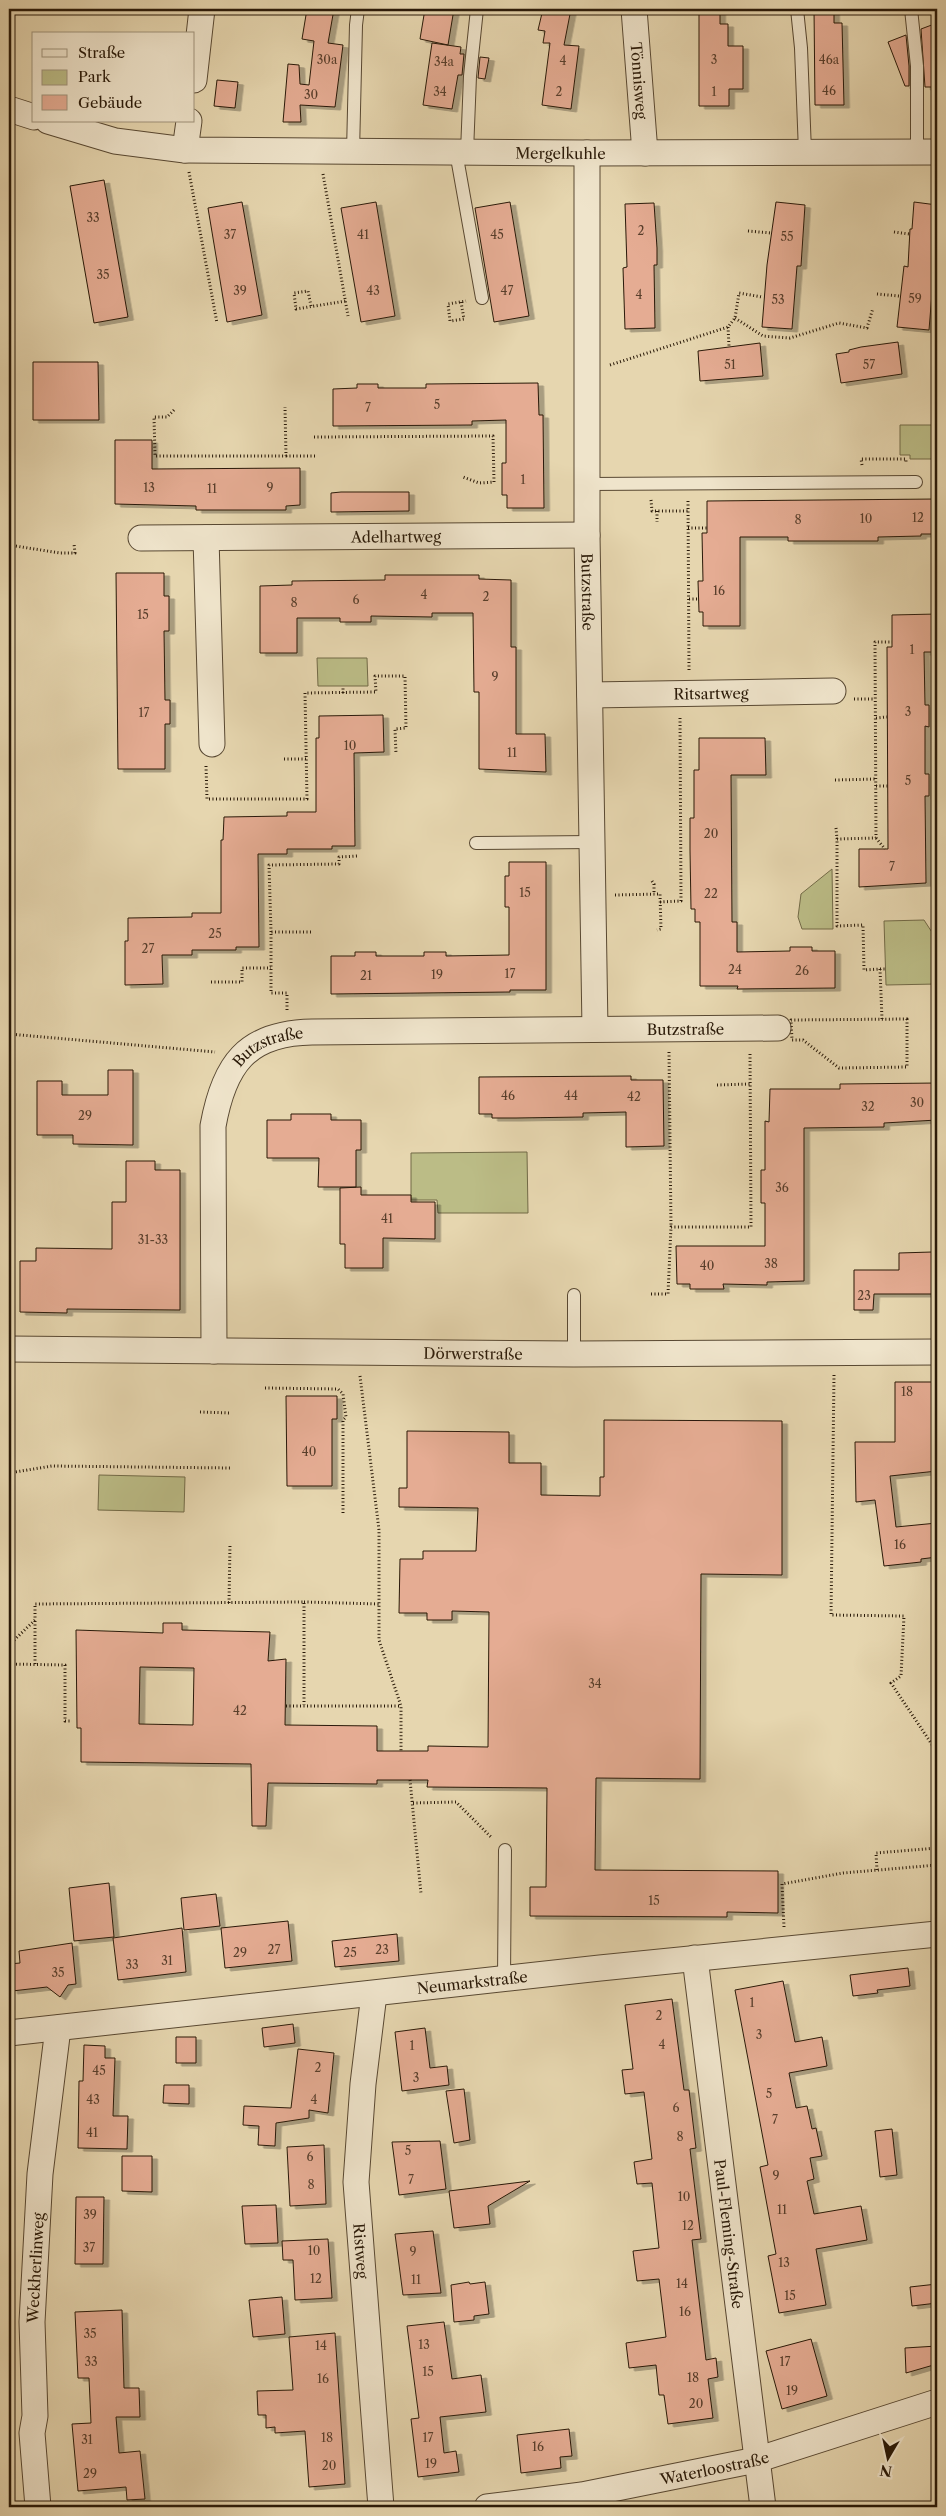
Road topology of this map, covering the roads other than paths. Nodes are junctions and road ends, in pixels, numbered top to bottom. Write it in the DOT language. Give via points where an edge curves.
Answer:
graph roads {
  1 [pos="202,9"];
  2 [pos="358,9"];
  3 [pos="477,9"];
  4 [pos="634,9"];
  5 [pos="797,9"];
  6 [pos="911,9"];
  7 [pos="195,71"];
  8 [pos="9,109"];
  9 [pos="32,116"];
  10 [pos="51,122"];
  11 [pos="189,122"];
  12 [pos="185,150"];
  13 [pos="353,152"];
  14 [pos="461,152"];
  15 [pos="805,152"];
  16 [pos="927,152"];
  17 [pos="587,153"];
  18 [pos="645,153"];
  19 [pos="482,298"];
  20 [pos="916,482"];
  21 [pos="587,484"];
  22 [pos="587,535"];
  23 [pos="141,538"];
  24 [pos="206,538"];
  25 [pos="833,691"];
  26 [pos="590,694"];
  27 [pos="212,744"];
  28 [pos="476,842"];
  29 [pos="593,842"];
  30 [pos="778,1028"];
  31 [pos="595,1029"];
  32 [pos="574,1295"];
  33 [pos="9,1349"];
  34 [pos="214,1351"];
  35 [pos="937,1352"];
  36 [pos="574,1354"];
  37 [pos="505,1850"];
  38 [pos="937,1934"];
  39 [pos="695,1958"];
  40 [pos="504,1979"];
  41 [pos="374,1994"];
  42 [pos="58,2028"];
  43 [pos="9,2033"];
  44 [pos="937,2402"];
  45 [pos="756,2460"];
  46 [pos="38,2507"];
  47 [pos="381,2507"];
  48 [pos="486,2507"];
  49 [pos="763,2507"];
  1 -- 7 [label="street"];
  2 -- 13 [label="lane"];
  3 -- 14 [label="lane"];
  4 -- 18 [label="street, Tönnisweg"];
  5 -- 15 [label="lane" via="802,48"];
  6 -- 16 [label="lane"];
  8 -- 9 [label="street"];
  10 -- 12 [label="street, Mergelkuhle" via="115,141"];
  11 -- 12 [label="street"];
  12 -- 13 [label="street, Mergelkuhle"];
  13 -- 14 [label="street, Mergelkuhle"];
  14 -- 17 [label="street, Mergelkuhle"];
  14 -- 19 [label="lane"];
  15 -- 16 [label="street, Mergelkuhle"];
  15 -- 18 [label="street, Mergelkuhle"];
  17 -- 18 [label="street, Mergelkuhle"];
  17 -- 21 [label="street, Butzstraße"];
  20 -- 21 [label="lane"];
  21 -- 22 [label="street, Butzstraße"];
  22 -- 24 [label="street, Adelhartweg"];
  22 -- 26 [label="street, Butzstraße"];
  23 -- 24 [label="street, Adelhartweg"];
  24 -- 27 [label="street"];
  25 -- 26 [label="street, Ritsartweg"];
  26 -- 29 [label="street, Butzstraße"];
  28 -- 29 [label="lane"];
  29 -- 31 [label="street, Butzstraße"];
  30 -- 31 [label="street, Butzstraße"];
  31 -- 34 [label="street, Butzstraße" via="306,1032 270,1038 242,1054 226,1077 213,1126"];
  32 -- 36 [label="lane"];
  33 -- 34 [label="street, Dörwerstraße"];
  34 -- 36 [label="street, Dörwerstraße"];
  35 -- 36 [label="street, Dörwerstraße"];
  37 -- 40 [label="lane"];
  38 -- 39 [label="street, Neumarkstraße"];
  39 -- 40 [label="street, Neumarkstraße"];
  39 -- 45 [label="street, Paul-Fleming-Straße"];
  40 -- 41 [label="street, Neumarkstraße"];
  41 -- 42 [label="street, Neumarkstraße"];
  41 -- 47 [label="street, Ristweg" via="356,2182"];
  42 -- 43 [label="street, Neumarkstraße"];
  42 -- 46 [label="street, Weckherlinweg" via="40,2174 33,2305 35,2416 32,2433"];
  44 -- 45 [label="street, Waterloostraße"];
  45 -- 48 [label="street, Waterloostraße" via="582,2495"];
  45 -- 49 [label="street, Paul-Fleming-Straße"];
}
